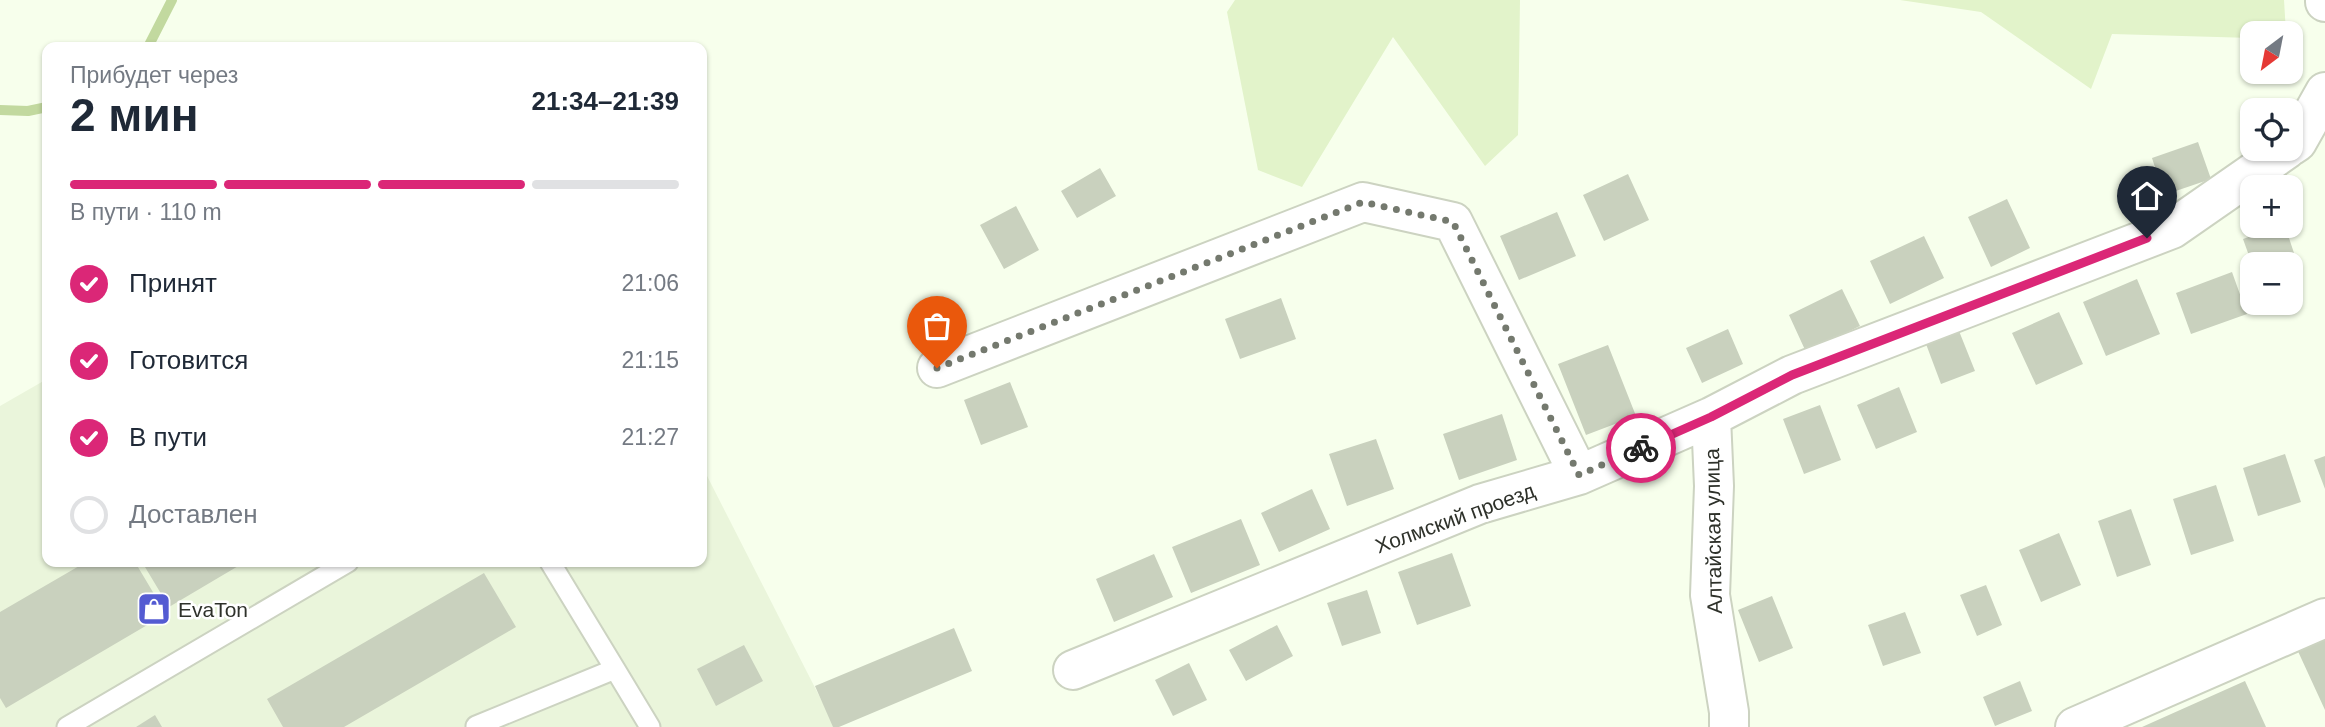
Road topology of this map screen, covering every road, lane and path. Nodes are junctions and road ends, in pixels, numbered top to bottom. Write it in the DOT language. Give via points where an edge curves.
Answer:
graph roads {
  1 [pos="2325,92"];
  2 [pos="2303,131"];
  3 [pos="2270,161"];
  4 [pos="937,368"];
  5 [pos="1711,417"];
  6 [pos="1579,475"];
  7 [pos="339,567"];
  8 [pos="553,567"];
  9 [pos="2325,618"];
  10 [pos="615,668"];
  11 [pos="1073,670"];
  12 [pos="476,726"];
  13 [pos="67,727"];
  14 [pos="650,727"];
  15 [pos="1729,727"];
  16 [pos="2075,727"];
  1 -- 2 [label="street, Холмский проезд"];
  3 -- 5 [label="street, Холмский проезд" via="2172,229 1792,375"];
  4 -- 6 [label="street" via="1363,202 1453,222"];
  5 -- 6 [label="street, Холмский проезд"];
  5 -- 15 [label="street, Алтайская улица" via="1710,595"];
  6 -- 11 [label="street, Холмский проезд" via="1480,504"];
  7 -- 13 [label="lane"];
  8 -- 10 [label="lane"];
  9 -- 16 [label="street"];
  10 -- 12 [label="lane"];
  10 -- 14 [label="lane"];
}
